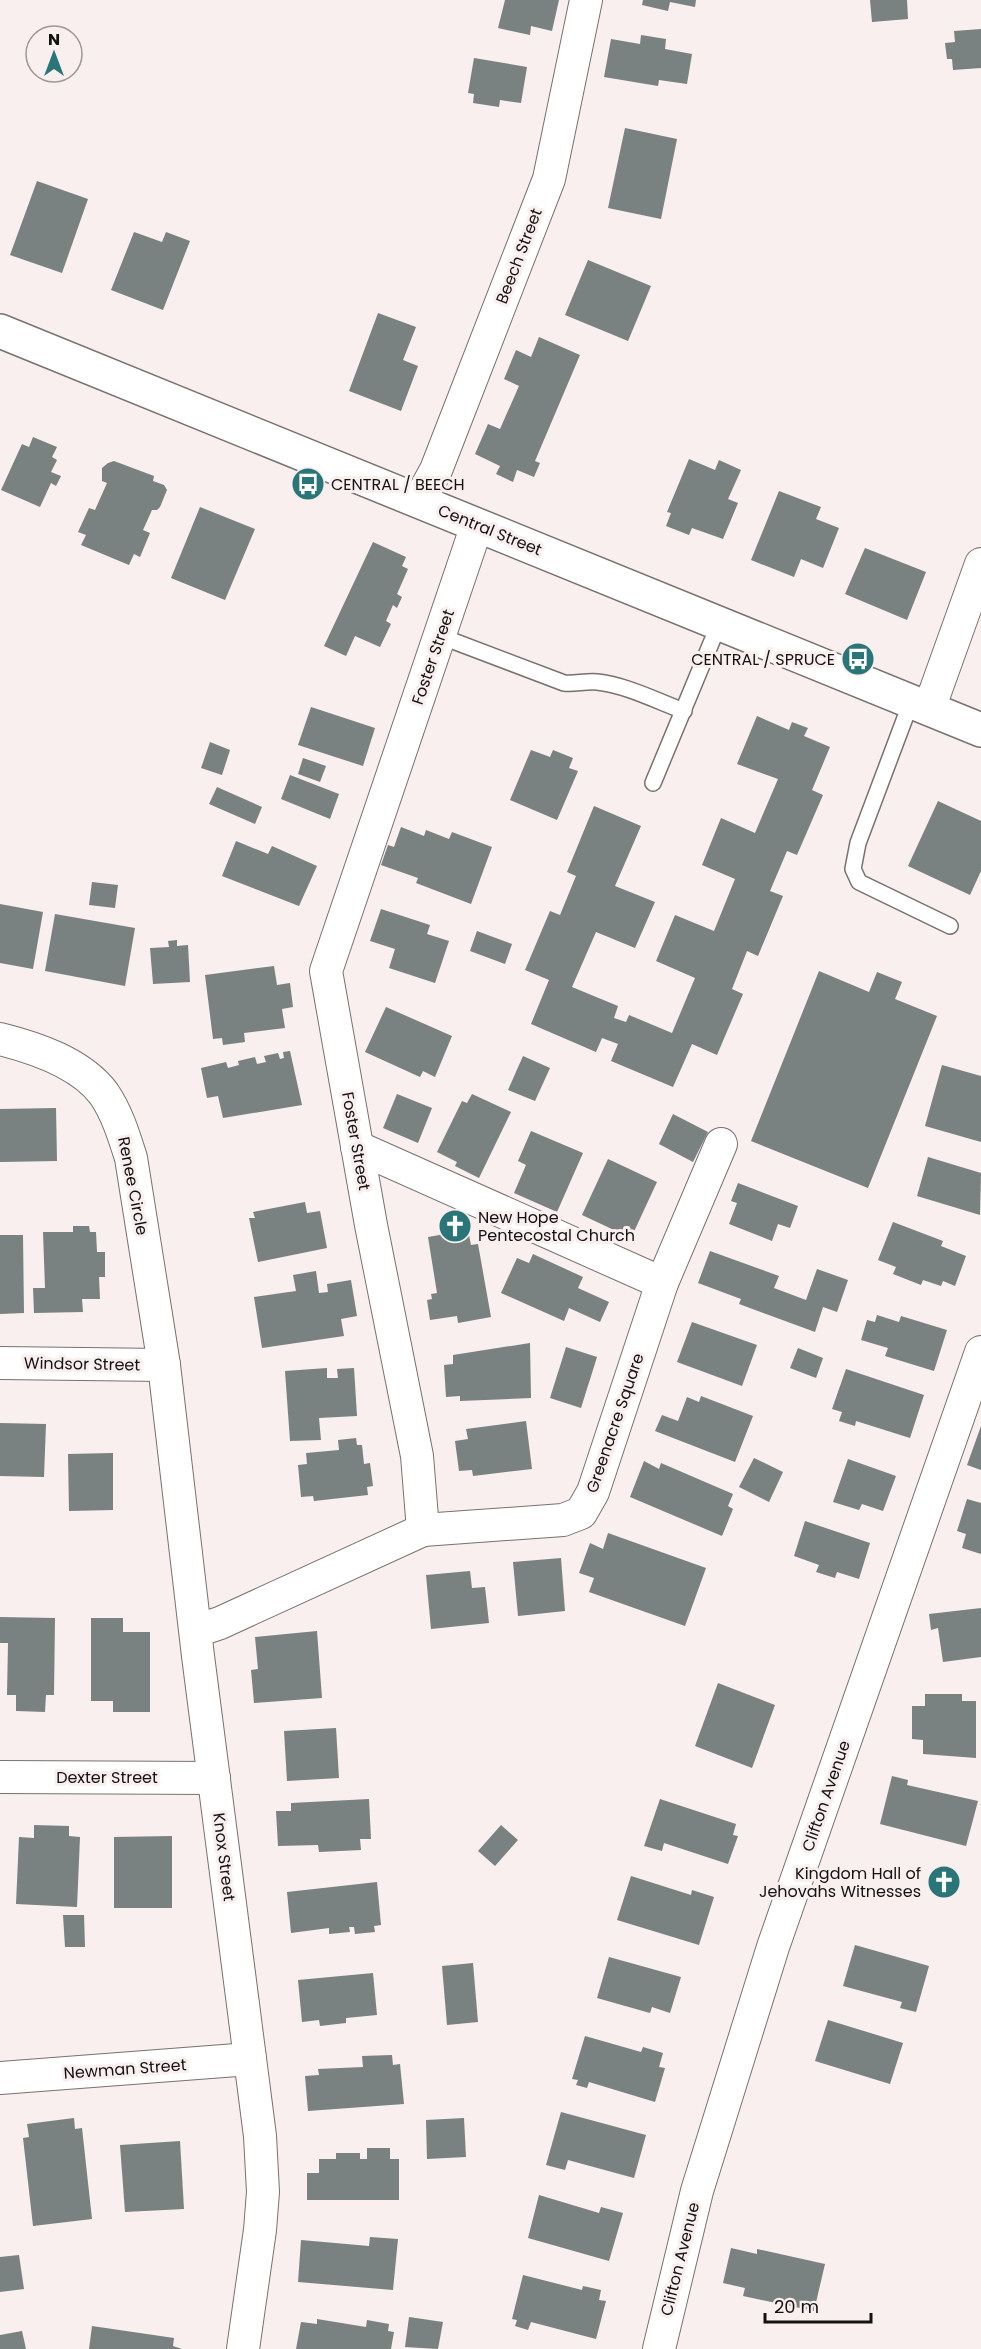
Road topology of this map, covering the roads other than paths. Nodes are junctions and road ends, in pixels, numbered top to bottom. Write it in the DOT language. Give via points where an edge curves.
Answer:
graph roads {
  1 [pos="586,0"];
  2 [pos="0,331"];
  3 [pos="419,501"];
  4 [pos="477,525"];
  5 [pos="981,564"];
  6 [pos="719,624"];
  7 [pos="440,636"];
  8 [pos="920,705"];
  9 [pos="684,711"];
  10 [pos="981,730"];
  11 [pos="653,783"];
  12 [pos="950,926"];
  13 [pos="0,1039"];
  14 [pos="721,1144"];
  15 [pos="357,1147"];
  16 [pos="662,1282"];
  17 [pos="981,1352"];
  18 [pos="0,1363"];
  19 [pos="164,1365"];
  20 [pos="423,1530"];
  21 [pos="196,1631"];
  22 [pos="0,1777"];
  23 [pos="214,1778"];
  24 [pos="250,2059"];
  25 [pos="0,2078"];
  26 [pos="243,2349"];
  27 [pos="659,2349"];
  1 -- 3 [label="street, Beech Street" via="549,179 436,470"];
  2 -- 3 [label="main road, Central Street"];
  3 -- 4 [label="main road, Central Street"];
  4 -- 6 [label="main road, Central Street"];
  4 -- 7 [label="street, Foster Street"];
  5 -- 8 [label="street"];
  6 -- 8 [label="main road, Central Street"];
  6 -- 9 [label="lane"];
  7 -- 9 [label="lane" via="564,683 613,685"];
  7 -- 15 [label="street, Foster Street" via="326,971"];
  8 -- 10 [label="main road, Central Street"];
  8 -- 12 [label="lane" via="858,843 853,869 859,882"];
  9 -- 11 [label="lane"];
  13 -- 19 [label="street, Renee Circle" via="51,1056 80,1071 104,1095 113,1111 130,1158"];
  14 -- 16 [label="street, Greenacre Square"];
  15 -- 16 [label="street"];
  15 -- 20 [label="street, Foster Street" via="417,1456"];
  16 -- 20 [label="street, Greenacre Square" via="593,1492 581,1513 563,1520"];
  17 -- 27 [label="street, Clifton Avenue" via="773,1947 697,2191"];
  18 -- 19 [label="street, Windsor Street"];
  19 -- 21 [label="street, Knox Street"];
  20 -- 21 [label="street"];
  21 -- 23 [label="street, Knox Street"];
  22 -- 23 [label="street, Dexter Street"];
  23 -- 24 [label="street, Knox Street"];
  24 -- 25 [label="street, Newman Street"];
  24 -- 26 [label="street, Knox Street" via="263,2192"];
}
